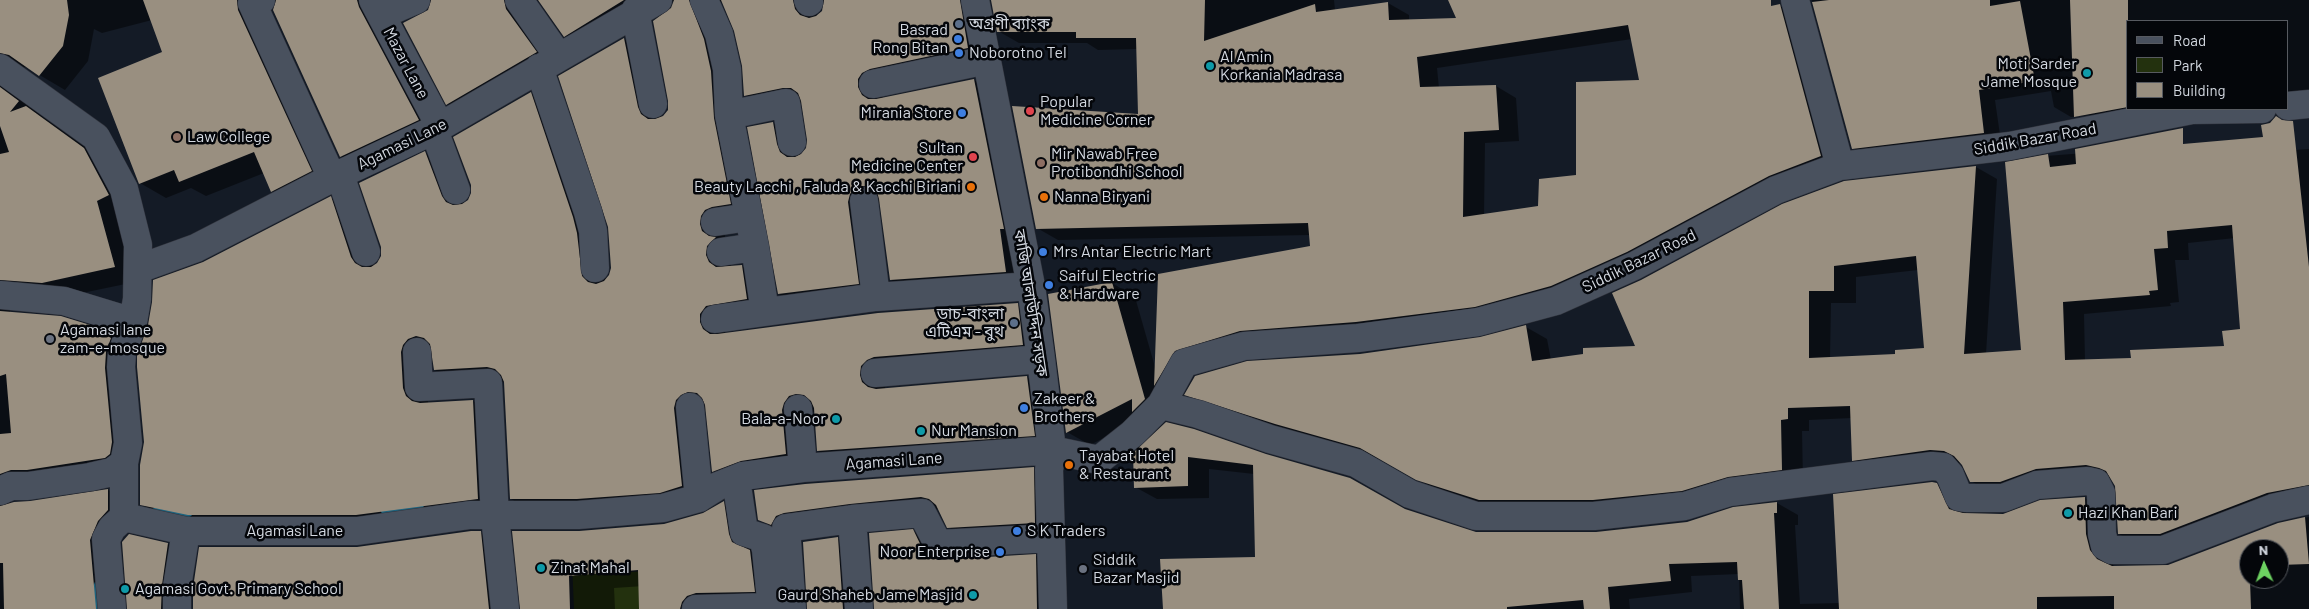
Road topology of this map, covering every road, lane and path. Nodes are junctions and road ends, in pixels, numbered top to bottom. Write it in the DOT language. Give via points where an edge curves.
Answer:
graph roads {
  1 [pos="260,0"];
  2 [pos="416,0"];
  3 [pos="519,0"];
  4 [pos="704,0"];
  5 [pos="975,0"];
  6 [pos="1795,0"];
  7 [pos="647,4"];
  8 [pos="377,8"];
  9 [pos="987,60"];
  10 [pos="549,63"];
  11 [pos="0,68"];
  12 [pos="873,84"];
  13 [pos="653,104"];
  14 [pos="2309,104"];
  15 [pos="2289,106"];
  16 [pos="2192,110"];
  17 [pos="729,115"];
  18 [pos="437,128"];
  19 [pos="792,142"];
  20 [pos="1840,166"];
  21 [pos="336,176"];
  22 [pos="456,190"];
  23 [pos="864,201"];
  24 [pos="748,217"];
  25 [pos="715,222"];
  26 [pos="755,247"];
  27 [pos="366,252"];
  28 [pos="721,252"];
  29 [pos="595,268"];
  30 [pos="138,269"];
  31 [pos="1031,286"];
  32 [pos="0,295"];
  33 [pos="876,297"];
  34 [pos="766,312"];
  35 [pos="715,319"];
  36 [pos="133,322"];
  37 [pos="417,352"];
  38 [pos="1041,360"];
  39 [pos="874,373"];
  40 [pos="1161,405"];
  41 [pos="690,407"];
  42 [pos="798,409"];
  43 [pos="1052,450"];
  44 [pos="124,463"];
  45 [pos="803,468"];
  46 [pos="736,479"];
  47 [pos="0,491"];
  48 [pos="699,498"];
  49 [pos="2309,500"];
  50 [pos="124,517"];
  51 [pos="495,517"];
  52 [pos="852,519"];
  53 [pos="186,531"];
  54 [pos="1051,538"];
  55 [pos="779,608"];
  56 [pos="112,609"];
  57 [pos="177,609"];
  58 [pos="505,609"];
  59 [pos="696,609"];
  60 [pos="859,609"];
  61 [pos="1053,609"];
  1 -- 21 [label="street" via="252,3"];
  2 -- 8 [label="street"];
  3 -- 10 [label="street"];
  4 -- 17 [label="street" via="721,43 727,69"];
  5 -- 9 [label="street, কাজি আলাউদ্দিন সড়ক"];
  6 -- 20 [label="street"];
  7 -- 10 [label="street, Agamasi Lane"];
  7 -- 13 [label="street"];
  8 -- 18 [label="street, Mazar Lane"];
  9 -- 12 [label="street"];
  9 -- 31 [label="street, কাজি আলাউদ্দিন সড়ক"];
  10 -- 18 [label="street, Agamasi Lane"];
  10 -- 29 [label="street" via="593,231"];
  11 -- 30 [label="street" via="96,138 124,190 138,245"];
  14 -- 15 [label="street"];
  16 -- 20 [label="street, Siddik Bazar Road" via="2010,146"];
  17 -- 19 [label="street" via="786,102"];
  17 -- 24 [label="street"];
  18 -- 21 [label="street, Agamasi Lane"];
  18 -- 22 [label="street, Mazar Lane"];
  20 -- 40 [label="street, Siddik Bazar Road" via="1776,190 1634,266 1556,301 1478,322 1358,338 1244,346 1184,363"];
  21 -- 27 [label="street"];
  21 -- 30 [label="street, Agamasi Lane" via="196,248"];
  23 -- 33 [label="street"];
  24 -- 25 [label="street"];
  24 -- 26 [label="street"];
  26 -- 28 [label="street"];
  26 -- 34 [label="street"];
  30 -- 36 [label="street"];
  31 -- 33 [label="street"];
  31 -- 38 [label="street, কাজি আলাউদ্দিন সড়ক"];
  32 -- 36 [label="street" via="64,301"];
  33 -- 34 [label="street"];
  34 -- 35 [label="street"];
  36 -- 44 [label="street" via="122,353 121,367 128,443"];
  37 -- 51 [label="street" via="418,388 488,383"];
  38 -- 39 [label="street"];
  38 -- 43 [label="street, কাজি আলাউদ্দিন সড়ক"];
  40 -- 43 [label="street, Siddik Bazar Road" via="1099,460"];
  40 -- 49 [label="street" via="1356,464 1410,494 1476,516 1594,516 1685,506 1730,492 1932,466 1943,468 1950,475 1959,497 1965,498 2004,498 2037,485 2096,483 2101,493 2105,546 2112,550 2162,550 2273,508"];
  41 -- 48 [label="street"];
  42 -- 45 [label="street"];
  43 -- 45 [label="street, Agamasi Lane"];
  43 -- 54 [label="street, কাজি আলাউদ্দিন সড়ক" via="1049,470"];
  44 -- 47 [label="street" via="112,472 90,478 11,486"];
  44 -- 50 [label="street"];
  45 -- 46 [label="street, Agamasi Lane"];
  46 -- 48 [label="street, Agamasi Lane"];
  46 -- 55 [label="street" via="744,532 763,538"];
  48 -- 51 [label="street, Agamasi Lane" via="663,508"];
  50 -- 53 [label="street, Agamasi Lane"];
  50 -- 56 [label="street" via="106,539"];
  51 -- 53 [label="street, Agamasi Lane" via="470,516 357,531"];
  51 -- 58 [label="street"];
  52 -- 54 [label="street" via="922,513 938,544"];
  52 -- 55 [label="street" via="786,528"];
  52 -- 60 [label="street"];
  53 -- 57 [label="street" via="177,587"];
  54 -- 61 [label="street, কাজি আলাউদ্দিন সড়ক"];
  55 -- 59 [label="street"];
}
